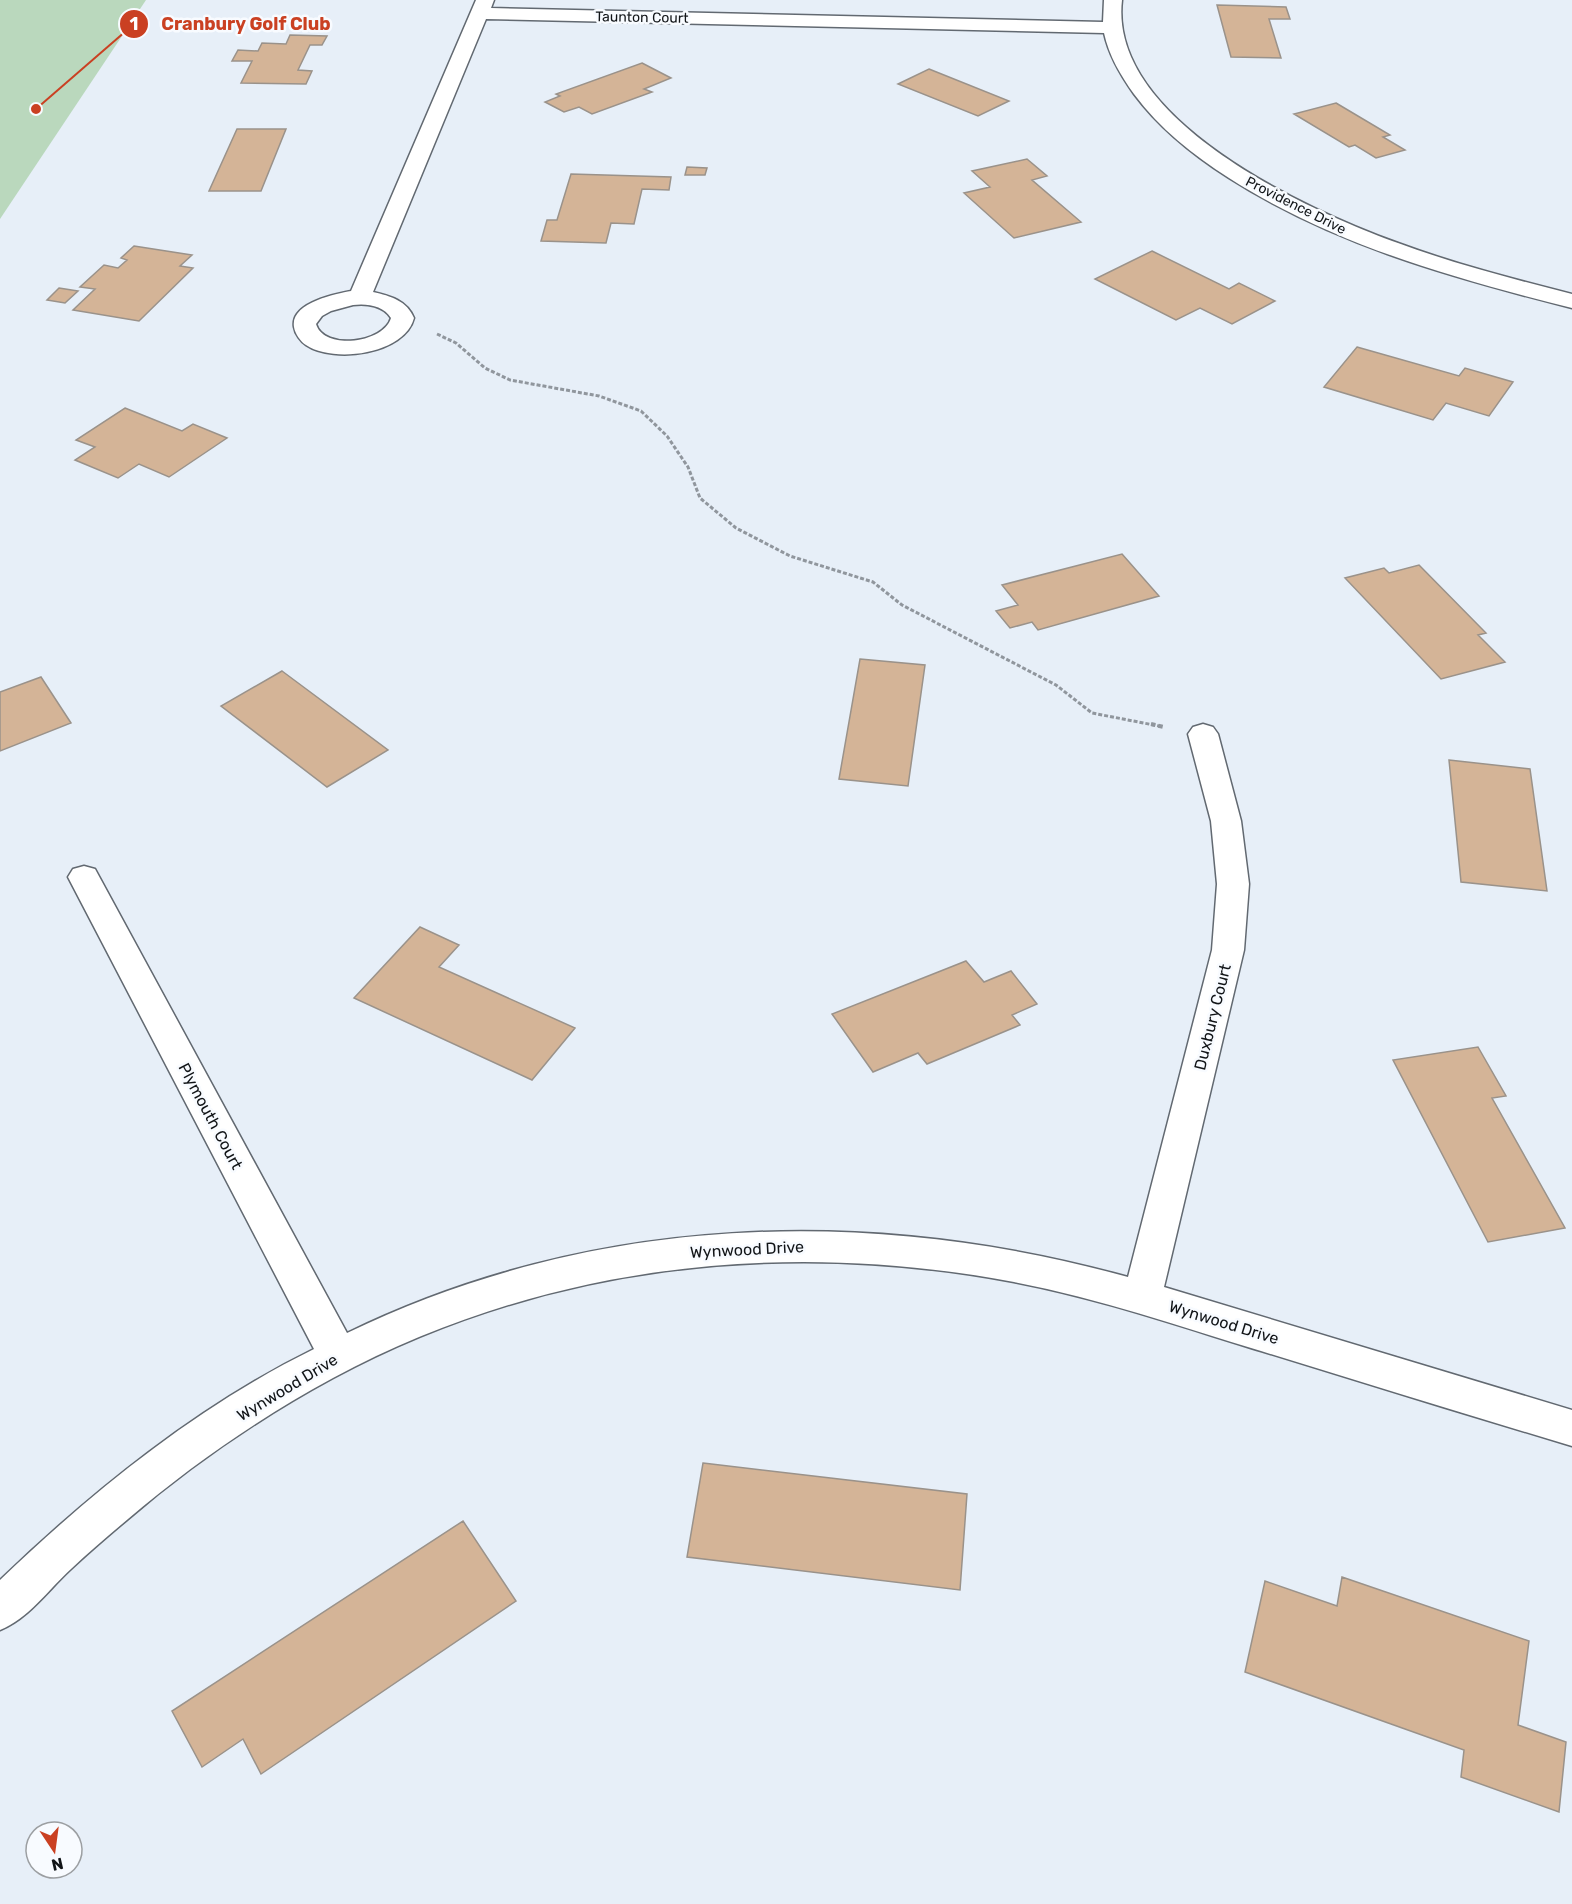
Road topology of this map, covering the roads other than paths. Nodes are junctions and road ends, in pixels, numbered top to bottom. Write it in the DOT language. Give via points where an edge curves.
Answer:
graph roads {
  1 [pos="1113,0"];
  2 [pos="483,7"];
  3 [pos="1112,28"];
  4 [pos="360,297"];
  5 [pos="1572,301"];
  6 [pos="1203,734"];
  7 [pos="84,877"];
  8 [pos="1142,1297"];
  9 [pos="338,1355"];
  10 [pos="1572,1428"];
  11 [pos="0,1608"];
  1 -- 3 [label="street, Providence Drive"];
  2 -- 3 [label="street, Taunton Court"];
  2 -- 4 [label="street, Taunton Court"];
  3 -- 5 [label="street, Providence Drive" via="1120,56 1137,86 1198,148 1243,179 1338,228 1418,259"];
  4 -- 4 [label="street" via="324,304 313,312 306,320 305,329 310,337 329,346 360,346 376,343 401,325 402,315 387,301"];
  6 -- 8 [label="street, Duxbury Court" via="1226,821 1233,884 1228,950"];
  7 -- 9 [label="street, Plymouth Court"];
  8 -- 9 [label="street, Wynwood Drive" via="1016,1266 891,1248 783,1244 662,1255 541,1277 448,1307"];
  8 -- 10 [label="street, Wynwood Drive"];
  9 -- 11 [label="street, Wynwood Drive" via="165,1462 50,1557"];
}
